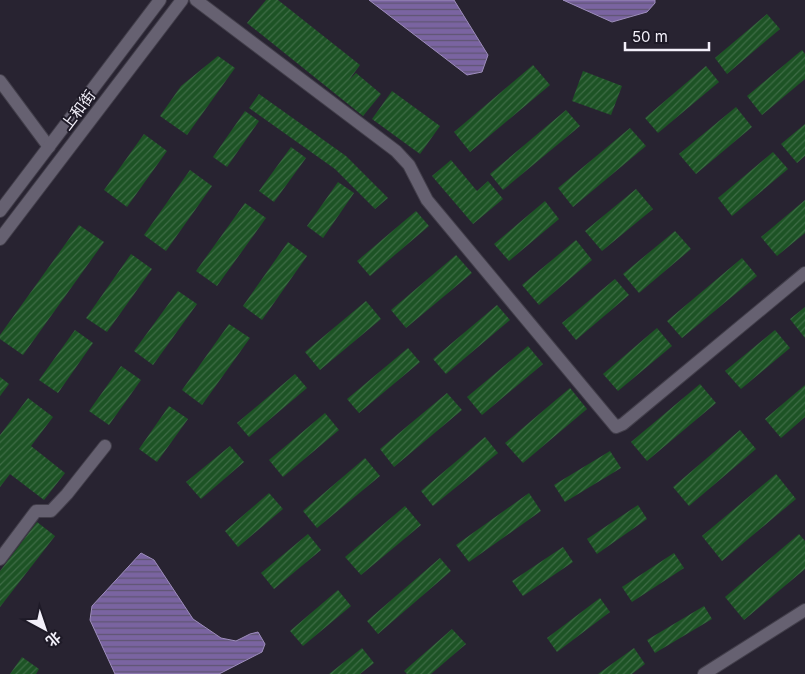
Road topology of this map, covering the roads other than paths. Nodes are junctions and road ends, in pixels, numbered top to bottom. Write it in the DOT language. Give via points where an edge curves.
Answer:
graph roads {
  1 [pos="160,0"];
  2 [pos="182,0"];
  3 [pos="196,0"];
  4 [pos="0,81"];
  5 [pos="49,147"];
  6 [pos="0,211"];
  7 [pos="0,239"];
  8 [pos="805,273"];
  9 [pos="105,446"];
  10 [pos="0,559"];
  11 [pos="805,610"];
  12 [pos="704,674"];
  1 -- 5 [label="street, 上和街"];
  2 -- 7 [label="street, 上和街"];
  3 -- 8 [label="street" via="396,151 409,165 427,200 616,427"];
  4 -- 5 [label="street"];
  5 -- 6 [label="street, 上和街"];
  9 -- 10 [label="street" via="51,511 36,512"];
  11 -- 12 [label="street"];
}
